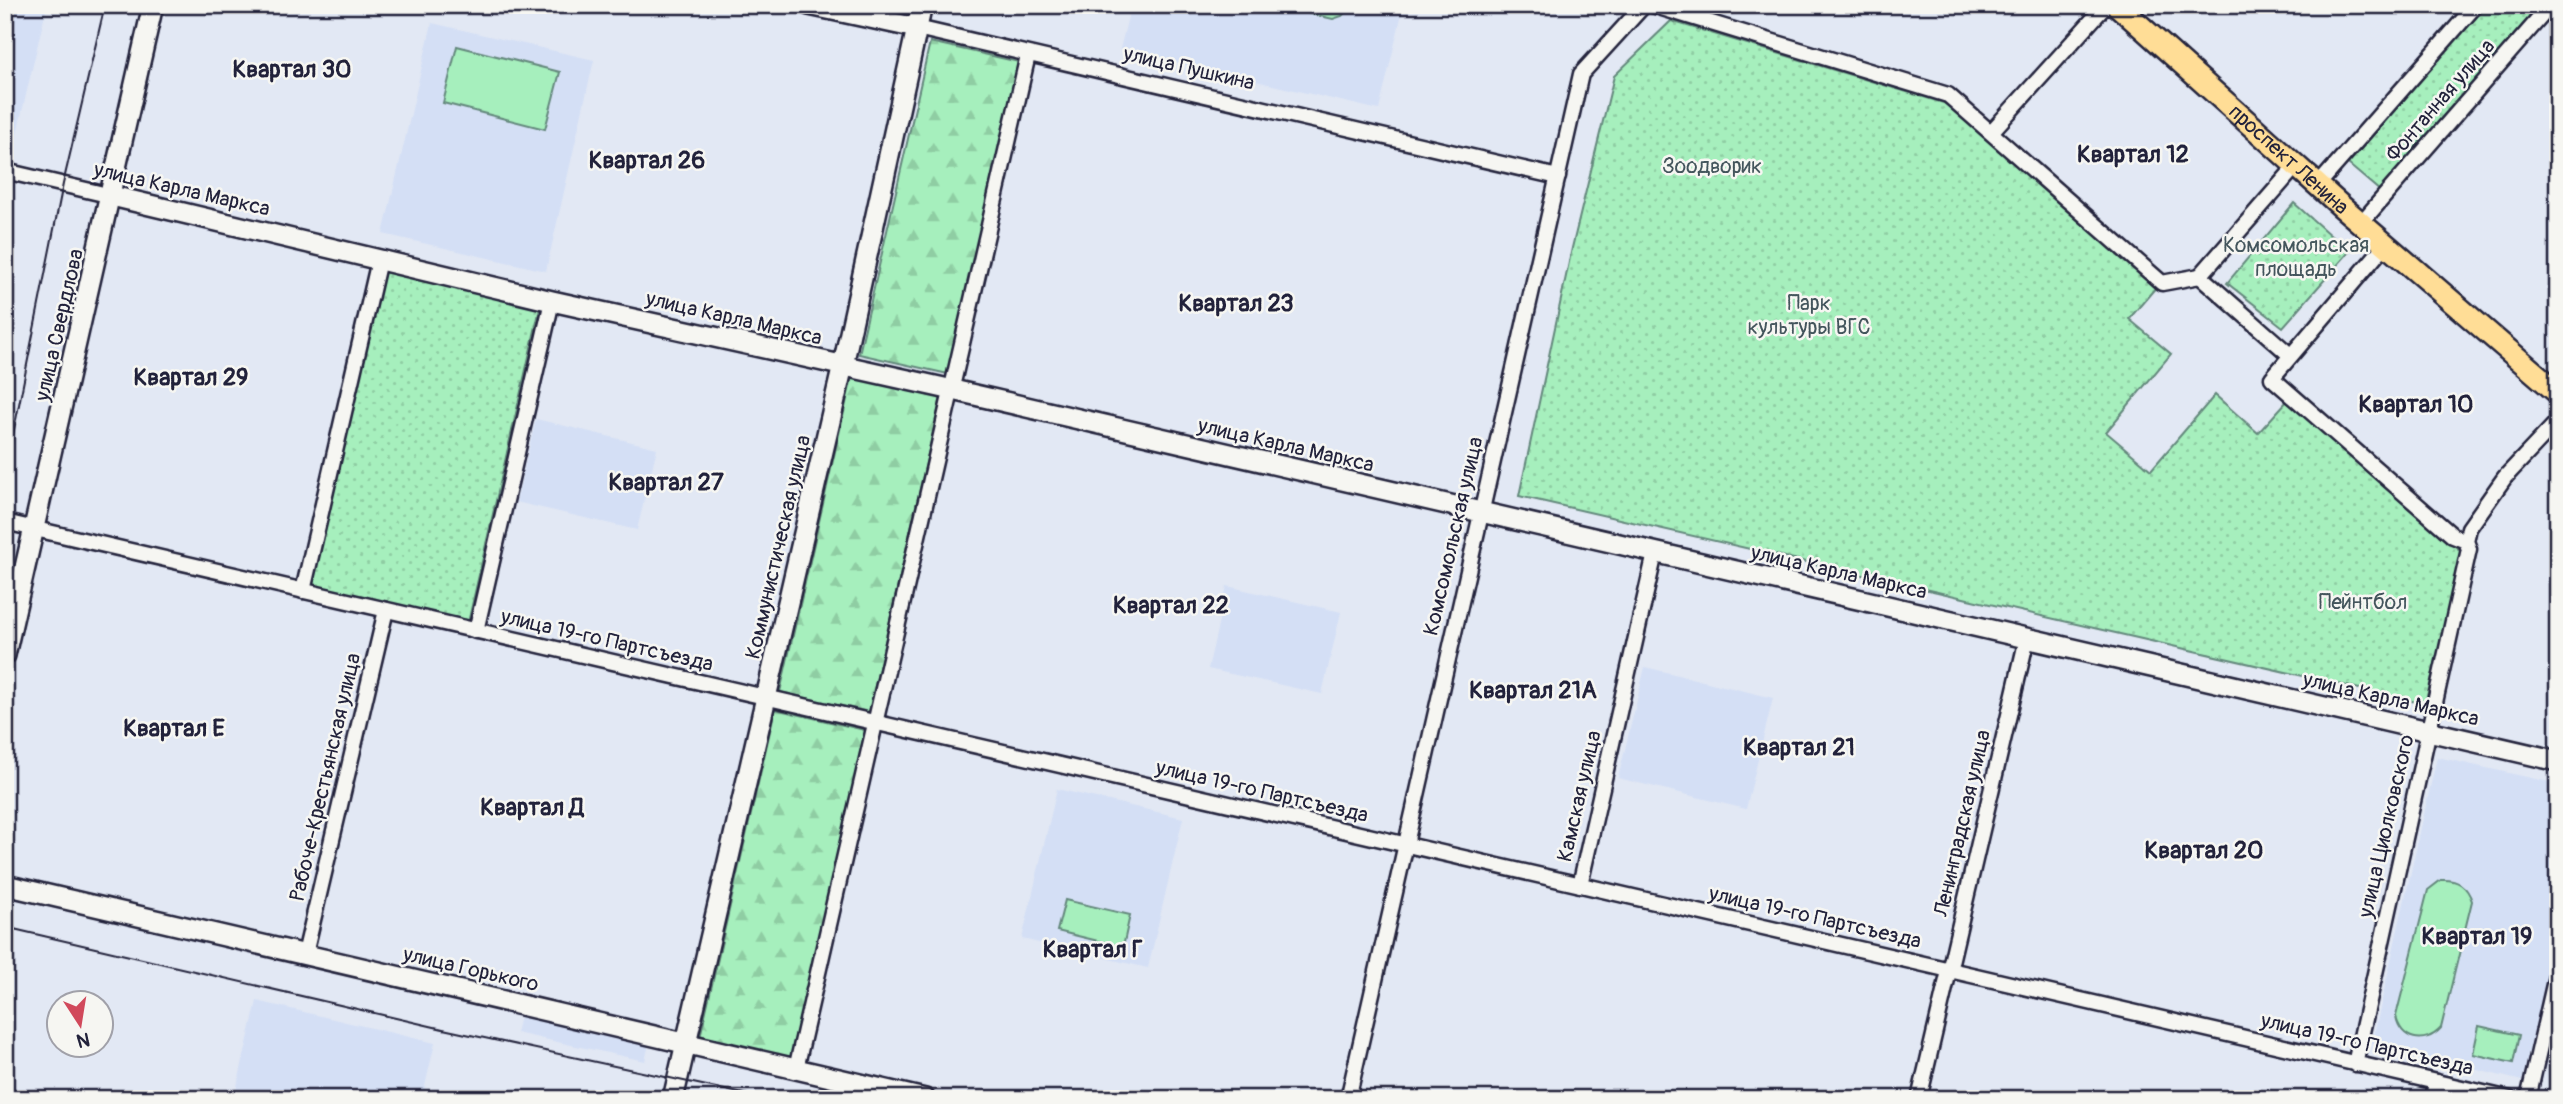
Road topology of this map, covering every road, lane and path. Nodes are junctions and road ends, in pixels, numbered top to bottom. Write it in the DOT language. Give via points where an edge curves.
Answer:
graph roads {
  1 [pos="153,5"];
  2 [pos="809,5"];
  3 [pos="922,5"];
  4 [pos="1644,5"];
  5 [pos="1651,5"];
  6 [pos="2106,5"];
  7 [pos="2117,5"];
  8 [pos="2476,5"];
  9 [pos="2551,5"];
  10 [pos="917,28"];
  11 [pos="1028,55"];
  12 [pos="1992,131"];
  13 [pos="2297,166"];
  14 [pos="5,171"];
  15 [pos="1558,177"];
  16 [pos="2318,185"];
  17 [pos="111,196"];
  18 [pos="2361,223"];
  19 [pos="2386,244"];
  20 [pos="379,260"];
  21 [pos="2200,276"];
  22 [pos="552,301"];
  23 [pos="2290,355"];
  24 [pos="843,365"];
  25 [pos="953,390"];
  26 [pos="2558,393"];
  27 [pos="2558,421"];
  28 [pos="1479,512"];
  29 [pos="5,523"];
  30 [pos="35,529"];
  31 [pos="2466,541"];
  32 [pos="1655,553"];
  33 [pos="303,591"];
  34 [pos="386,611"];
  35 [pos="476,631"];
  36 [pos="2027,638"];
  37 [pos="5,655"];
  38 [pos="766,699"];
  39 [pos="877,724"];
  40 [pos="2429,731"];
  41 [pos="2558,761"];
  42 [pos="1407,845"];
  43 [pos="5,885"];
  44 [pos="1580,885"];
  45 [pos="305,954"];
  46 [pos="2558,967"];
  47 [pos="1949,970"];
  48 [pos="685,1043"];
  49 [pos="2354,1064"];
  50 [pos="796,1069"];
  51 [pos="2436,1082"];
  52 [pos="673,1099"];
  53 [pos="925,1099"];
  54 [pos="1348,1099"];
  55 [pos="1919,1099"];
  56 [pos="2433,1099"];
  57 [pos="2510,1099"];
  58 [pos="2528,1099"];
  1 -- 17 [label="street, улица Свердлова"];
  2 -- 10 [label="street, улица Пушкина"];
  3 -- 10 [label="street, Коммунистическая улица"];
  4 -- 15 [label="street, Комсомольская улица" via="1581,74"];
  5 -- 12 [label="street" via="1948,94"];
  6 -- 12 [label="street"];
  7 -- 13 [label="main road, проспект Ленина"];
  8 -- 16 [label="street, Фонтанная улица"];
  9 -- 18 [label="street, Фонтанная улица"];
  10 -- 11 [label="street, улица Пушкина"];
  10 -- 24 [label="street, Коммунистическая улица"];
  11 -- 15 [label="street, улица Пушкина"];
  11 -- 25 [label="street"];
  12 -- 21 [label="street" via="2162,283"];
  13 -- 16 [label="main road, проспект Ленина"];
  13 -- 21 [label="street"];
  14 -- 17 [label="street, улица Карла Маркса"];
  15 -- 28 [label="street, Комсомольская улица"];
  16 -- 18 [label="main road, проспект Ленина"];
  17 -- 20 [label="street, улица Карла Маркса"];
  17 -- 30 [label="street, улица Свердлова"];
  18 -- 19 [label="main road, проспект Ленина"];
  19 -- 23 [label="street"];
  19 -- 26 [label="main road, проспект Ленина"];
  20 -- 22 [label="street, улица Карла Маркса"];
  20 -- 33 [label="street"];
  21 -- 23 [label="street"];
  22 -- 24 [label="street, улица Карла Маркса"];
  22 -- 35 [label="street"];
  23 -- 31 [label="street" via="2272,378 2453,536"];
  24 -- 25 [label="street, улица Карла Маркса"];
  24 -- 38 [label="street, Коммунистическая улица"];
  25 -- 28 [label="street, улица Карла Маркса"];
  25 -- 39 [label="street"];
  27 -- 31 [label="street, улица Циолковского" via="2505,477 2469,528"];
  28 -- 32 [label="street, улица Карла Маркса"];
  28 -- 42 [label="street, Комсомольская улица"];
  29 -- 30 [label="street, улица 19-го Партсъезда"];
  30 -- 33 [label="street, улица 19-го Партсъезда"];
  30 -- 37 [label="street, улица Свердлова"];
  31 -- 40 [label="street, улица Циолковского" via="2469,549"];
  32 -- 36 [label="street, улица Карла Маркса"];
  32 -- 44 [label="street, Камская улица"];
  33 -- 34 [label="street, улица 19-го Партсъезда"];
  34 -- 35 [label="street, улица 19-го Партсъезда"];
  34 -- 45 [label="street, Рабоче-Крестьянская улица"];
  35 -- 38 [label="street, улица 19-го Партсъезда"];
  36 -- 40 [label="street, улица Карла Маркса"];
  36 -- 47 [label="street, Ленинградская улица"];
  38 -- 39 [label="street, улица 19-го Партсъезда"];
  38 -- 48 [label="street, Коммунистическая улица"];
  39 -- 42 [label="street, улица 19-го Партсъезда"];
  39 -- 50 [label="street"];
  40 -- 41 [label="street, улица Карла Маркса"];
  40 -- 49 [label="street, улица Циолковского"];
  42 -- 44 [label="street, улица 19-го Партсъезда"];
  42 -- 54 [label="street, Комсомольская улица"];
  43 -- 45 [label="street, улица Горького"];
  44 -- 47 [label="street, улица 19-го Партсъезда"];
  45 -- 48 [label="street, улица Горького"];
  46 -- 58 [label="street"];
  47 -- 49 [label="street, улица 19-го Партсъезда"];
  47 -- 55 [label="street, Ленинградская улица"];
  48 -- 50 [label="street, улица Горького"];
  48 -- 52 [label="street, Коммунистическая улица"];
  49 -- 51 [label="street, улица 19-го Партсъезда"];
  50 -- 53 [label="street, улица Горького"];
  51 -- 56 [label="street"];
  51 -- 57 [label="street, улица 19-го Партсъезда"];
}
